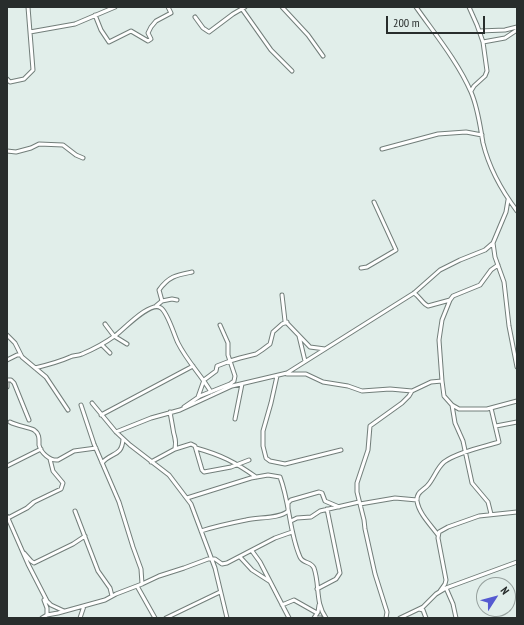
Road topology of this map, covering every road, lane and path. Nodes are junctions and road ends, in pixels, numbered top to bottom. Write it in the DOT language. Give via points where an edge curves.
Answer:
graph roads {
  1 [pos="28,7"];
  2 [pos="115,7"];
  3 [pos="168,7"];
  4 [pos="282,7"];
  5 [pos="416,7"];
  6 [pos="468,7"];
  7 [pos="244,8"];
  8 [pos="96,15"];
  9 [pos="195,17"];
  10 [pos="517,29"];
  11 [pos="479,31"];
  12 [pos="30,32"];
  13 [pos="483,42"];
  14 [pos="323,56"];
  15 [pos="292,71"];
  16 [pos="7,79"];
  17 [pos="471,92"];
  18 [pos="482,135"];
  19 [pos="382,149"];
  20 [pos="7,151"];
  21 [pos="83,158"];
  22 [pos="508,200"];
  23 [pos="374,202"];
  24 [pos="517,211"];
  25 [pos="493,243"];
  26 [pos="498,265"];
  27 [pos="361,268"];
  28 [pos="192,272"];
  29 [pos="414,293"];
  30 [pos="282,295"];
  31 [pos="177,300"];
  32 [pos="450,300"];
  33 [pos="162,301"];
  34 [pos="154,307"];
  35 [pos="287,322"];
  36 [pos="105,324"];
  37 [pos="220,325"];
  38 [pos="7,335"];
  39 [pos="114,336"];
  40 [pos="299,336"];
  41 [pos="127,344"];
  42 [pos="102,345"];
  43 [pos="325,349"];
  44 [pos="110,353"];
  45 [pos="21,355"];
  46 [pos="7,360"];
  47 [pos="230,361"];
  48 [pos="305,361"];
  49 [pos="193,366"];
  50 [pos="517,367"];
  51 [pos="35,368"];
  52 [pos="283,374"];
  53 [pos="277,376"];
  54 [pos="204,380"];
  55 [pos="442,381"];
  56 [pos="7,382"];
  57 [pos="242,384"];
  58 [pos="7,387"];
  59 [pos="412,391"];
  60 [pos="211,392"];
  61 [pos="198,397"];
  62 [pos="517,401"];
  63 [pos="92,403"];
  64 [pos="81,405"];
  65 [pos="452,405"];
  66 [pos="491,408"];
  67 [pos="68,410"];
  68 [pos="180,410"];
  69 [pos="170,412"];
  70 [pos="101,415"];
  71 [pos="234,419"];
  72 [pos="29,420"];
  73 [pos="10,422"];
  74 [pos="517,422"];
  75 [pos="496,426"];
  76 [pos="116,432"];
  77 [pos="124,439"];
  78 [pos="96,448"];
  79 [pos="196,448"];
  80 [pos="41,449"];
  81 [pos="175,449"];
  82 [pos="340,450"];
  83 [pos="466,452"];
  84 [pos="50,458"];
  85 [pos="249,460"];
  86 [pos="151,462"];
  87 [pos="102,463"];
  88 [pos="240,465"];
  89 [pos="7,466"];
  90 [pos="256,477"];
  91 [pos="187,498"];
  92 [pos="417,500"];
  93 [pos="359,503"];
  94 [pos="339,507"];
  95 [pos="288,508"];
  96 [pos="327,509"];
  97 [pos="75,512"];
  98 [pos="517,512"];
  99 [pos="492,514"];
  100 [pos="8,517"];
  101 [pos="291,521"];
  102 [pos="201,531"];
  103 [pos="292,532"];
  104 [pos="438,535"];
  105 [pos="85,536"];
  106 [pos="252,551"];
  107 [pos="23,552"];
  108 [pos="240,557"];
  109 [pos="211,558"];
  110 [pos="517,562"];
  111 [pos="36,580"];
  112 [pos="270,581"];
  113 [pos="142,584"];
  114 [pos="137,586"];
  115 [pos="446,588"];
  116 [pos="317,589"];
  117 [pos="440,591"];
  118 [pos="220,592"];
  119 [pos="112,596"];
  120 [pos="282,605"];
  121 [pos="320,605"];
  122 [pos="84,606"];
  123 [pos="419,609"];
  124 [pos="64,611"];
  125 [pos="317,613"];
  126 [pos="46,614"];
  127 [pos="42,618"];
  128 [pos="80,618"];
  129 [pos="155,618"];
  130 [pos="166,618"];
  131 [pos="227,618"];
  132 [pos="289,618"];
  133 [pos="314,618"];
  134 [pos="321,618"];
  135 [pos="326,618"];
  136 [pos="386,618"];
  137 [pos="400,618"];
  138 [pos="426,618"];
  139 [pos="456,618"];
  1 -- 12 [label="street"];
  2 -- 8 [label="street"];
  3 -- 8 [label="street" via="171,13 156,21 151,27 148,42 130,31 109,42 101,30"];
  4 -- 14 [label="street"];
  5 -- 17 [label="street" via="451,56"];
  6 -- 11 [label="street"];
  7 -- 9 [label="street" via="208,32"];
  7 -- 15 [label="street" via="271,50"];
  8 -- 12 [label="street" via="75,24"];
  10 -- 11 [label="street"];
  10 -- 13 [label="street" via="505,38"];
  11 -- 13 [label="street"];
  12 -- 16 [label="street" via="33,70 24,79 10,82"];
  13 -- 17 [label="street" via="486,74"];
  17 -- 18 [label="street"];
  18 -- 19 [label="street" via="466,132 438,134"];
  18 -- 22 [label="street" via="492,170"];
  20 -- 21 [label="street" via="16,152 39,144 61,144"];
  22 -- 24 [label="street"];
  22 -- 25 [label="street" via="506,212"];
  23 -- 27 [label="street" via="396,250"];
  25 -- 26 [label="street"];
  25 -- 29 [label="street" via="485,250 440,270"];
  26 -- 32 [label="street" via="480,285 453,296"];
  26 -- 50 [label="street" via="504,282"];
  28 -- 33 [label="street" via="169,279 159,290"];
  29 -- 32 [label="street" via="428,306"];
  29 -- 43 [label="street"];
  30 -- 35 [label="street" via="284,317"];
  31 -- 33 [label="street"];
  32 -- 55 [label="street" via="442,320 439,340"];
  33 -- 34 [label="street"];
  34 -- 39 [label="street" via="132,320"];
  34 -- 49 [label="street" via="162,309"];
  35 -- 40 [label="street"];
  35 -- 47 [label="street" via="273,332 270,344 262,350"];
  36 -- 39 [label="street"];
  37 -- 47 [label="street" via="228,343"];
  38 -- 45 [label="street"];
  39 -- 41 [label="street"];
  39 -- 42 [label="street"];
  40 -- 43 [label="street" via="310,348"];
  40 -- 48 [label="street"];
  42 -- 44 [label="street"];
  42 -- 51 [label="street" via="64,361"];
  43 -- 48 [label="street"];
  45 -- 46 [label="street"];
  45 -- 51 [label="street"];
  47 -- 54 [label="street" via="217,366"];
  47 -- 60 [label="street" via="234,381"];
  48 -- 52 [label="street"];
  49 -- 54 [label="street"];
  49 -- 70 [label="street"];
  51 -- 67 [label="street" via="46,377"];
  52 -- 53 [label="street"];
  52 -- 59 [label="street" via="306,374 323,382 362,391 390,388"];
  53 -- 57 [label="street"];
  53 -- 82 [label="street" via="263,431 266,458 285,464"];
  54 -- 60 [label="street"];
  54 -- 61 [label="street"];
  55 -- 59 [label="street" via="431,382"];
  55 -- 65 [label="street" via="444,396"];
  56 -- 58 [label="street"];
  56 -- 72 [label="street" via="11,380 14,383"];
  57 -- 68 [label="street" via="232,386"];
  57 -- 71 [label="street"];
  59 -- 93 [label="street" via="402,403 370,426 368,450 357,483"];
  60 -- 61 [label="street"];
  61 -- 68 [label="street"];
  62 -- 66 [label="street"];
  63 -- 70 [label="street"];
  64 -- 78 [label="street"];
  65 -- 66 [label="street" via="459,409"];
  65 -- 83 [label="street" via="455,423"];
  66 -- 75 [label="street"];
  68 -- 69 [label="street"];
  69 -- 76 [label="street"];
  69 -- 81 [label="street" via="176,440"];
  70 -- 76 [label="street"];
  73 -- 80 [label="street" via="35,431 39,436"];
  74 -- 75 [label="street"];
  75 -- 83 [label="street" via="499,442"];
  76 -- 77 [label="street"];
  77 -- 86 [label="street"];
  77 -- 87 [label="street" via="119,452"];
  78 -- 84 [label="street" via="74,451 56,461"];
  78 -- 87 [label="street"];
  79 -- 81 [label="street" via="191,444"];
  79 -- 88 [label="street" via="220,455"];
  79 -- 88 [label="street" via="204,472"];
  80 -- 84 [label="street"];
  80 -- 89 [label="street"];
  81 -- 86 [label="street"];
  83 -- 92 [label="street" via="444,462 429,484 421,490"];
  83 -- 99 [label="street" via="472,483 488,502"];
  84 -- 100 [label="street" via="53,471 63,483 60,489"];
  85 -- 88 [label="street"];
  86 -- 91 [label="street" via="166,472"];
  87 -- 113 [label="street" via="120,502 141,569"];
  88 -- 90 [label="street"];
  90 -- 91 [label="street"];
  90 -- 95 [label="street" via="280,477"];
  91 -- 102 [label="street"];
  92 -- 93 [label="street" via="395,498"];
  92 -- 104 [label="street" via="422,514"];
  93 -- 94 [label="street"];
  93 -- 136 [label="street" via="375,574 387,612"];
  94 -- 95 [label="street" via="325,501 319,492 291,500"];
  94 -- 96 [label="street"];
  95 -- 101 [label="street"];
  95 -- 102 [label="street" via="286,513 247,519"];
  96 -- 101 [label="street" via="311,517"];
  96 -- 116 [label="street" via="340,573 336,579"];
  97 -- 105 [label="street"];
  98 -- 99 [label="street"];
  99 -- 104 [label="street" via="448,527"];
  100 -- 107 [label="street"];
  101 -- 103 [label="street"];
  102 -- 109 [label="street"];
  103 -- 106 [label="street"];
  103 -- 116 [label="street" via="301,558 313,567"];
  104 -- 117 [label="street" via="446,580"];
  105 -- 107 [label="street" via="34,563"];
  105 -- 119 [label="street" via="89,552"];
  106 -- 108 [label="street"];
  106 -- 112 [label="street"];
  107 -- 111 [label="street"];
  108 -- 109 [label="street" via="223,564"];
  108 -- 112 [label="street" via="252,570"];
  109 -- 113 [label="street"];
  109 -- 118 [label="street"];
  110 -- 115 [label="street"];
  111 -- 124 [label="street" via="46,601"];
  111 -- 126 [label="street" via="47,608"];
  112 -- 120 [label="street"];
  113 -- 114 [label="street"];
  114 -- 119 [label="street"];
  114 -- 129 [label="street"];
  115 -- 117 [label="street"];
  115 -- 139 [label="street"];
  116 -- 121 [label="street"];
  117 -- 123 [label="street"];
  118 -- 130 [label="street"];
  118 -- 131 [label="street"];
  119 -- 122 [label="street"];
  120 -- 125 [label="street" via="294,600"];
  120 -- 132 [label="street"];
  121 -- 125 [label="street"];
  121 -- 135 [label="street"];
  122 -- 124 [label="street"];
  122 -- 128 [label="street"];
  123 -- 137 [label="street"];
  123 -- 138 [label="street" via="424,610"];
  124 -- 126 [label="street"];
  125 -- 133 [label="street"];
  126 -- 127 [label="street"];
  133 -- 134 [label="street"];
}
